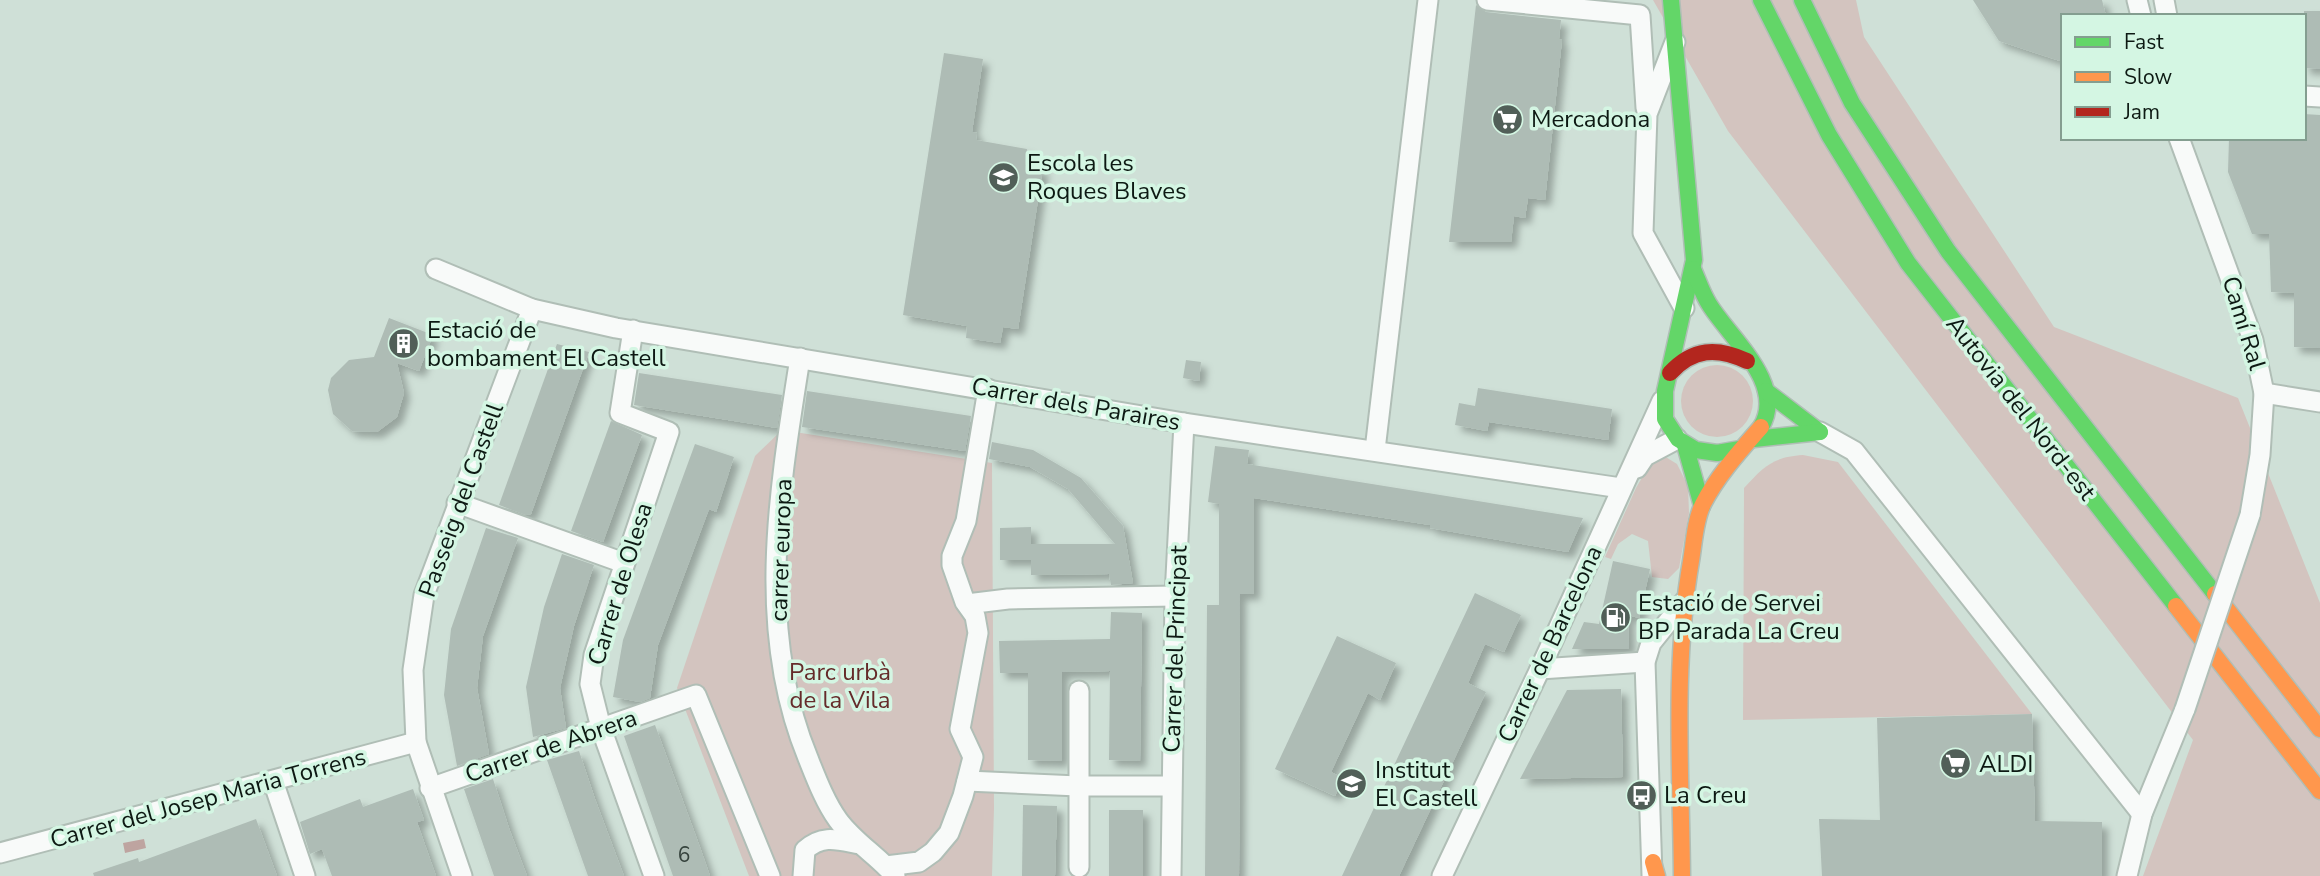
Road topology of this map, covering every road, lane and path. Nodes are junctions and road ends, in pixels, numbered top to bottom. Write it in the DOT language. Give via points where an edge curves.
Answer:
graph roads {
  1 [pos="1428,0"];
  2 [pos="1487,0"];
  3 [pos="1671,0"];
  4 [pos="1761,0"];
  5 [pos="1802,0"];
  6 [pos="1676,38"];
  7 [pos="1647,114"];
  8 [pos="2180,140"];
  9 [pos="436,269"];
  10 [pos="1693,269"];
  11 [pos="1684,308"];
  12 [pos="532,309"];
  13 [pos="633,330"];
  14 [pos="800,358"];
  15 [pos="1747,360"];
  16 [pos="1670,373"];
  17 [pos="988,389"];
  18 [pos="1766,391"];
  19 [pos="2264,393"];
  20 [pos="1662,401"];
  21 [pos="2320,402"];
  22 [pos="1184,423"];
  23 [pos="1821,432"];
  24 [pos="1754,439"];
  25 [pos="1681,442"];
  26 [pos="1740,449"];
  27 [pos="1375,450"];
  28 [pos="1621,488"];
  29 [pos="457,503"];
  30 [pos="1702,506"];
  31 [pos="624,563"];
  32 [pos="1175,596"];
  33 [pos="1684,602"];
  34 [pos="967,604"];
  35 [pos="1645,662"];
  36 [pos="1540,669"];
  37 [pos="1079,691"];
  38 [pos="601,729"];
  39 [pos="2320,729"];
  40 [pos="416,743"];
  41 [pos="273,781"];
  42 [pos="968,781"];
  43 [pos="1078,786"];
  44 [pos="1171,786"];
  45 [pos="430,788"];
  46 [pos="2320,791"];
  47 [pos="2142,814"];
  48 [pos="860,844"];
  49 [pos="0,853"];
  50 [pos="1079,867"];
  51 [pos="891,871"];
  52 [pos="1654,871"];
  53 [pos="305,876"];
  54 [pos="462,876"];
  55 [pos="654,876"];
  56 [pos="770,876"];
  57 [pos="803,876"];
  58 [pos="1171,876"];
  59 [pos="1442,876"];
  60 [pos="1682,876"];
  61 [pos="2127,876"];
  1 -- 27 [label="street"];
  2 -- 7 [label="street" via="1640,15"];
  3 -- 6 [label="main road"];
  4 -- 46 [label="main road, Autovia del Nord-est" via="1819,117 1908,263"];
  5 -- 39 [label="main road, Autovia del Nord-est" via="1852,103 1948,251"];
  6 -- 7 [label="street"];
  6 -- 10 [label="main road"];
  7 -- 11 [label="street" via="1643,233"];
  8 -- 19 [label="street, Camí Ral" via="2253,340"];
  9 -- 12 [label="street"];
  10 -- 11 [label="main road"];
  10 -- 15 [label="main road" via="1708,303"];
  11 -- 16 [label="main road"];
  12 -- 13 [label="street, Carrer dels Paraires"];
  12 -- 29 [label="street, Passeig del Castell"];
  13 -- 14 [label="street, Carrer dels Paraires"];
  13 -- 31 [label="street, Carrer de Olesa" via="620,413 669,432"];
  14 -- 17 [label="street, Carrer dels Paraires"];
  14 -- 48 [label="street, carrer europa" via="780,502 775,602 779,635 795,726 838,820"];
  15 -- 16 [label="main road" via="1710,349 1687,356"];
  15 -- 18 [label="main road"];
  16 -- 20 [label="main road"];
  17 -- 22 [label="street, Carrer dels Paraires"];
  17 -- 34 [label="street" via="966,521 952,556"];
  18 -- 23 [label="main road"];
  18 -- 24 [label="main road" via="1763,424"];
  19 -- 21 [label="street"];
  19 -- 47 [label="street, Camí Ral, bridge" via="2250,515 2185,709"];
  20 -- 25 [label="main road" via="1665,421"];
  20 -- 28 [label="street, Carrer de Barcelona"];
  22 -- 27 [label="street, Carrer dels Paraires"];
  22 -- 32 [label="street, Carrer del Principat"];
  23 -- 24 [label="main road"];
  23 -- 47 [label="street" via="1854,451"];
  24 -- 26 [label="main road"];
  25 -- 26 [label="main road" via="1706,454"];
  25 -- 28 [label="street, Carrer de Barcelona" via="1645,456"];
  25 -- 30 [label="main road"];
  26 -- 30 [label="main road"];
  27 -- 28 [label="street, Carrer dels Paraires"];
  28 -- 36 [label="street, Carrer de Barcelona"];
  29 -- 31 [label="street"];
  29 -- 40 [label="street, Passeig del Castell" via="424,595 414,670"];
  30 -- 33 [label="main road"];
  31 -- 38 [label="street, Carrer de Olesa" via="594,654 590,684"];
  32 -- 34 [label="street"];
  32 -- 44 [label="street, Carrer del Principat"];
  33 -- 35 [label="street" via="1651,643"];
  33 -- 60 [label="main road" via="1679,744"];
  34 -- 42 [label="street" via="978,633 960,729 973,757"];
  35 -- 36 [label="street"];
  35 -- 52 [label="street"];
  36 -- 59 [label="street, Carrer de Barcelona"];
  37 -- 43 [label="street"];
  38 -- 45 [label="street, Carrer de Abrera"];
  38 -- 55 [label="street, Carrer de Olesa"];
  38 -- 56 [label="street, Carrer de Abrera" via="696,695"];
  40 -- 41 [label="street, Carrer del Josep Maria Torrens"];
  40 -- 45 [label="street, Passeig del Castell"];
  41 -- 49 [label="street, Carrer del Josep Maria Torrens"];
  41 -- 53 [label="street"];
  42 -- 43 [label="street"];
  42 -- 51 [label="street" via="949,833 933,852"];
  43 -- 44 [label="street"];
  43 -- 50 [label="street"];
  44 -- 58 [label="street, Carrer del Principat"];
  45 -- 54 [label="street, Passeig del Castell"];
  47 -- 61 [label="street, Camí Ral"];
  48 -- 51 [label="street, carrer europa"];
  48 -- 57 [label="street" via="825,838 814,842 805,850"];
}
